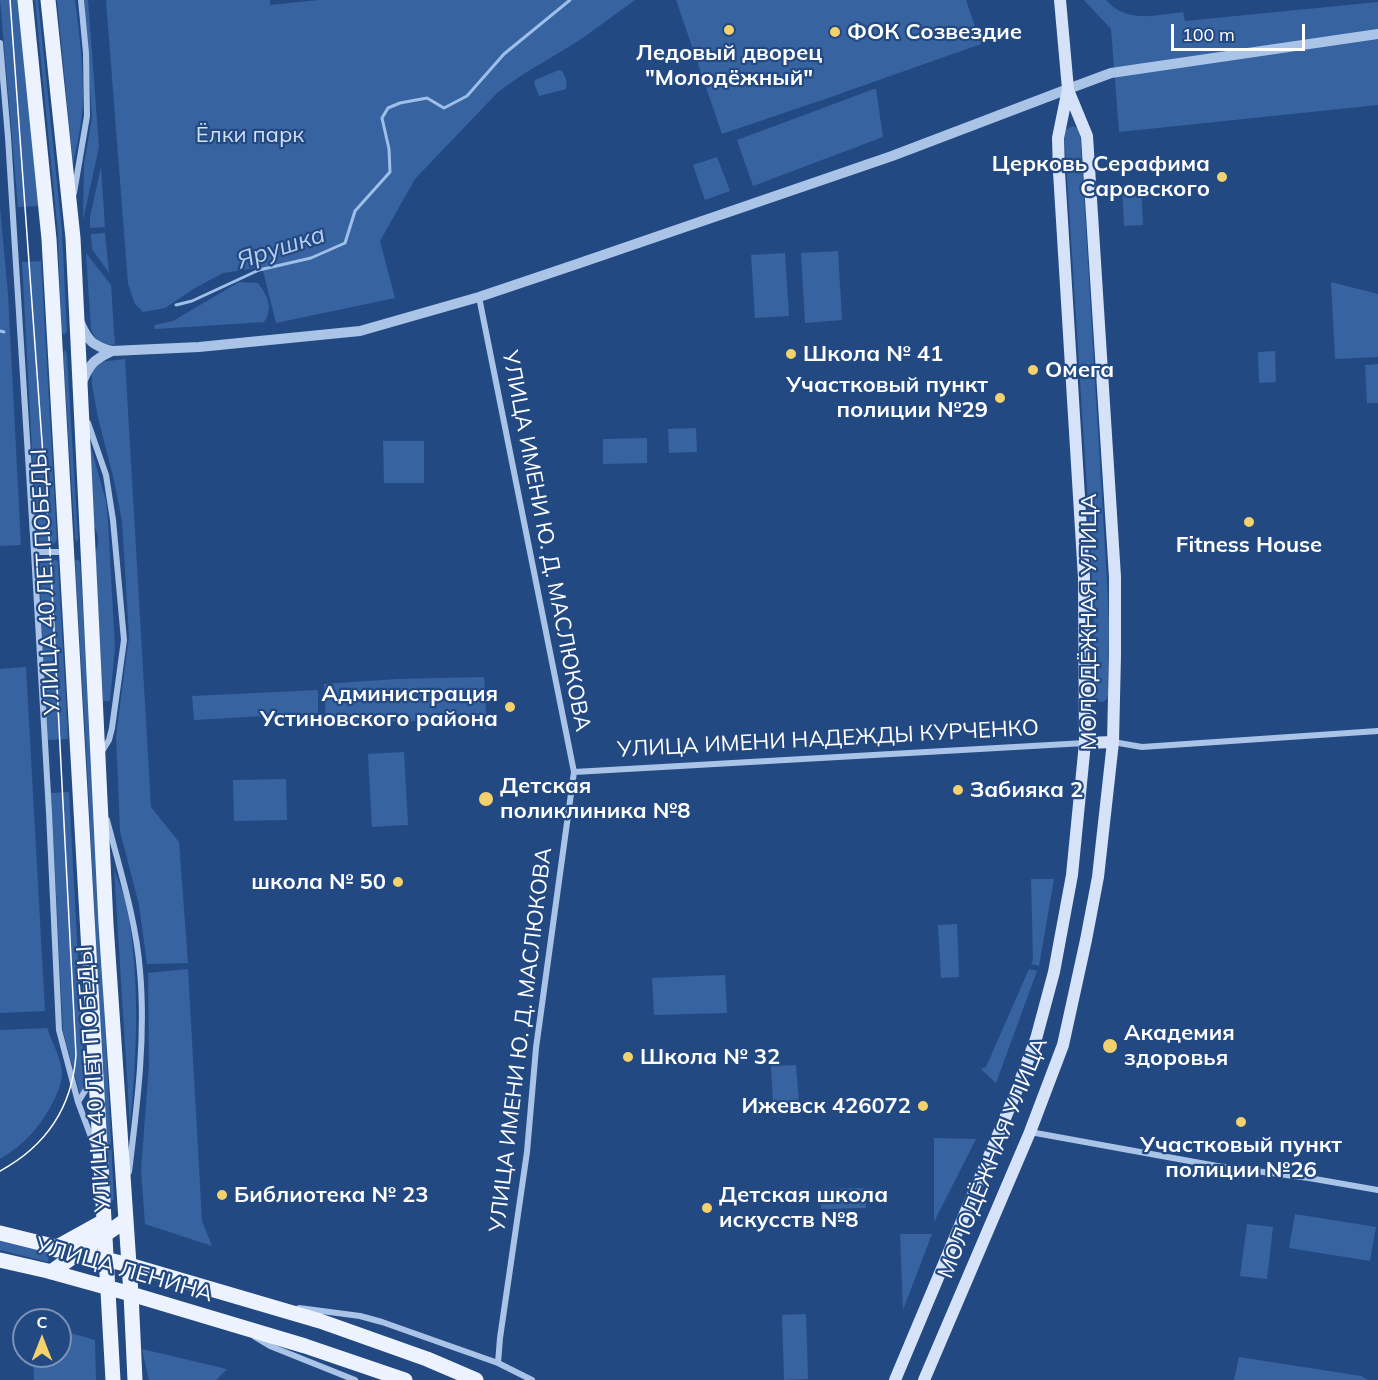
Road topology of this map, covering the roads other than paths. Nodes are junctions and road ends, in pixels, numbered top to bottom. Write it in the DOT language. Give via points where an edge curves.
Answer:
graph roads {
  1 [pos="25,0"];
  2 [pos="48,0"];
  3 [pos="81,0"];
  4 [pos="1060,0"];
  5 [pos="1378,34"];
  6 [pos="0,43"];
  7 [pos="1068,88"];
  8 [pos="71,208"];
  9 [pos="479,297"];
  10 [pos="78,318"];
  11 [pos="55,344"];
  12 [pos="79,344"];
  13 [pos="112,351"];
  14 [pos="81,384"];
  15 [pos="81,406"];
  16 [pos="89,550"];
  17 [pos="34,552"];
  18 [pos="68,552"];
  19 [pos="1378,731"];
  20 [pos="1113,742"];
  21 [pos="1085,743"];
  22 [pos="99,756"];
  23 [pos="574,772"];
  24 [pos="100,797"];
  25 [pos="96,1074"];
  26 [pos="78,1102"];
  27 [pos="1030,1132"];
  28 [pos="100,1162"];
  29 [pos="1378,1190"];
  30 [pos="125,1202"];
  31 [pos="103,1203"];
  32 [pos="126,1220"];
  33 [pos="104,1228"];
  34 [pos="0,1233"];
  35 [pos="57,1247"];
  36 [pos="81,1253"];
  37 [pos="105,1259"];
  38 [pos="0,1260"];
  39 [pos="129,1265"];
  40 [pos="50,1271"];
  41 [pos="187,1282"];
  42 [pos="107,1288"];
  43 [pos="131,1294"];
  44 [pos="257,1302"];
  45 [pos="179,1309"];
  46 [pos="236,1326"];
  47 [pos="134,1359"];
  48 [pos="112,1360"];
  49 [pos="498,1363"];
  50 [pos="111,1380"];
  51 [pos="137,1380"];
  52 [pos="355,1380"];
  53 [pos="405,1380"];
  54 [pos="476,1380"];
  55 [pos="532,1380"];
  56 [pos="895,1380"];
  57 [pos="924,1380"];
  1 -- 11 [label="main road, УЛИЦА 40 ЛЕТ ПОБЕДЫ" via="50,239"];
  2 -- 8 [label="main road, УЛИЦА 40 ЛЕТ ПОБЕДЫ"];
  3 -- 8 [label="street, УЛИЦА 40 ЛЕТ ПОБЕДЫ" via="87,116"];
  4 -- 7 [label="main road, МОЛОДЁЖНАЯ УЛИЦА"];
  5 -- 7 [label="street" via="1111,73"];
  6 -- 17 [label="street, УЛИЦА 40 ЛЕТ ПОБЕДЫ"];
  7 -- 9 [label="street" via="892,156"];
  7 -- 20 [label="main road, МОЛОДЁЖНАЯ УЛИЦА" via="1087,136 1115,577"];
  7 -- 21 [label="main road, МОЛОДЁЖНАЯ УЛИЦА" via="1058,138 1084,578"];
  8 -- 10 [label="main road, УЛИЦА 40 ЛЕТ ПОБЕДЫ"];
  9 -- 13 [label="street" via="360,331 199,347"];
  9 -- 23 [label="street, УЛИЦА ИМЕНИ Ю. Д. МАСЛЮКОВА"];
  10 -- 12 [label="main road, УЛИЦА 40 ЛЕТ ПОБЕДЫ"];
  10 -- 13 [label="street" via="86,338 98,348"];
  11 -- 12 [label="main road"];
  11 -- 18 [label="main road, УЛИЦА 40 ЛЕТ ПОБЕДЫ"];
  12 -- 14 [label="main road, УЛИЦА 40 ЛЕТ ПОБЕДЫ"];
  13 -- 14 [label="street" via="89,366"];
  14 -- 15 [label="main road, УЛИЦА 40 ЛЕТ ПОБЕДЫ"];
  15 -- 16 [label="main road, УЛИЦА 40 ЛЕТ ПОБЕДЫ"];
  15 -- 22 [label="street, УЛИЦА 40 ЛЕТ ПОБЕДЫ" via="106,475 123,640 112,728"];
  16 -- 18 [label="main road"];
  16 -- 22 [label="main road, УЛИЦА 40 ЛЕТ ПОБЕДЫ"];
  17 -- 18 [label="street"];
  17 -- 26 [label="street, УЛИЦА 40 ЛЕТ ПОБЕДЫ" via="59,1030"];
  18 -- 25 [label="main road, УЛИЦА 40 ЛЕТ ПОБЕДЫ"];
  19 -- 20 [label="street" via="1142,747"];
  20 -- 21 [label="main road"];
  20 -- 27 [label="main road, МОЛОДЁЖНАЯ УЛИЦА" via="1098,878 1086,940 1063,1044"];
  21 -- 23 [label="street, УЛИЦА ИМЕНИ НАДЕЖДЫ КУРЧЕНКО"];
  21 -- 56 [label="main road, МОЛОДЁЖНАЯ УЛИЦА" via="1072,875 1054,972 1036,1039"];
  22 -- 24 [label="main road, УЛИЦА 40 ЛЕТ ПОБЕДЫ"];
  23 -- 49 [label="street, УЛИЦА ИМЕНИ Ю. Д. МАСЛЮКОВА"];
  24 -- 30 [label="main road, УЛИЦА 40 ЛЕТ ПОБЕДЫ"];
  24 -- 30 [label="street, УЛИЦА 40 ЛЕТ ПОБЕДЫ" via="131,910 140,971 140,1063"];
  25 -- 26 [label="street"];
  25 -- 28 [label="main road, УЛИЦА 40 ЛЕТ ПОБЕДЫ"];
  26 -- 28 [label="street, УЛИЦА 40 ЛЕТ ПОБЕДЫ"];
  27 -- 29 [label="street"];
  27 -- 57 [label="main road, МОЛОДЁЖНАЯ УЛИЦА"];
  28 -- 31 [label="main road, УЛИЦА 40 ЛЕТ ПОБЕДЫ"];
  30 -- 31 [label="main road"];
  30 -- 32 [label="main road, УЛИЦА 40 ЛЕТ ПОБЕДЫ"];
  31 -- 33 [label="main road, УЛИЦА 40 ЛЕТ ПОБЕДЫ"];
  32 -- 33 [label="main road"];
  32 -- 39 [label="main road, УЛИЦА 40 ЛЕТ ПОБЕДЫ"];
  33 -- 35 [label="main road"];
  33 -- 36 [label="main road"];
  33 -- 37 [label="main road, УЛИЦА 40 ЛЕТ ПОБЕДЫ"];
  34 -- 35 [label="main road, УЛИЦА ЛЕНИНА"];
  35 -- 36 [label="main road, УЛИЦА ЛЕНИНА"];
  35 -- 40 [label="main road"];
  36 -- 37 [label="main road, УЛИЦА ЛЕНИНА"];
  36 -- 40 [label="main road"];
  37 -- 39 [label="main road, УЛИЦА ЛЕНИНА"];
  37 -- 42 [label="main road, УЛИЦА 40 ЛЕТ ПОБЕДЫ"];
  38 -- 40 [label="main road, УЛИЦА ЛЕНИНА"];
  39 -- 41 [label="main road, УЛИЦА ЛЕНИНА"];
  39 -- 43 [label="main road, УЛИЦА 40 ЛЕТ ПОБЕДЫ"];
  40 -- 42 [label="main road, УЛИЦА ЛЕНИНА"];
  41 -- 44 [label="main road, УЛИЦА ЛЕНИНА"];
  41 -- 45 [label="main road"];
  42 -- 43 [label="main road, УЛИЦА ЛЕНИНА"];
  42 -- 48 [label="main road, УЛИЦА 40 ЛЕТ ПОБЕДЫ"];
  43 -- 45 [label="main road, УЛИЦА ЛЕНИНА"];
  43 -- 47 [label="main road, УЛИЦА 40 ЛЕТ ПОБЕДЫ"];
  44 -- 49 [label="street, УЛИЦА ЛЕНИНА" via="360,1316"];
  44 -- 54 [label="main road, УЛИЦА ЛЕНИНА" via="320,1321"];
  45 -- 46 [label="main road, УЛИЦА ЛЕНИНА"];
  46 -- 52 [label="street, УЛИЦА ЛЕНИНА" via="270,1346"];
  46 -- 53 [label="main road, УЛИЦА ЛЕНИНА"];
  47 -- 48 [label="main road"];
  47 -- 51 [label="main road, УЛИЦА 40 ЛЕТ ПОБЕДЫ"];
  48 -- 50 [label="main road, УЛИЦА 40 ЛЕТ ПОБЕДЫ"];
  49 -- 55 [label="street, УЛИЦА ЛЕНИНА"];
}
